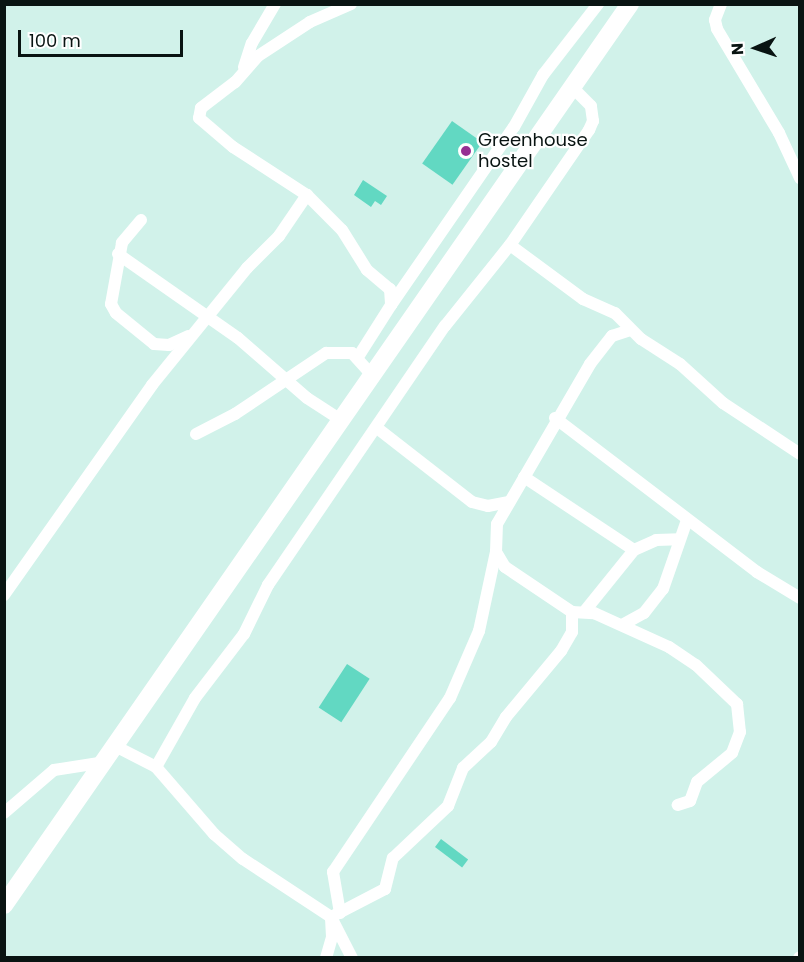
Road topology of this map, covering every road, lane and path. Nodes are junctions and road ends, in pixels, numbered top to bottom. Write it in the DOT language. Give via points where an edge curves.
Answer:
graph roads {
  1 [pos="275,4"];
  2 [pos="351,4"];
  3 [pos="598,4"];
  4 [pos="721,4"];
  5 [pos="622,7"];
  6 [pos="240,76"];
  7 [pos="573,88"];
  8 [pos="800,178"];
  9 [pos="307,195"];
  10 [pos="141,220"];
  11 [pos="510,245"];
  12 [pos="118,254"];
  13 [pos="391,305"];
  14 [pos="205,318"];
  15 [pos="217,325"];
  16 [pos="631,330"];
  17 [pos="191,335"];
  18 [pos="358,357"];
  19 [pos="372,375"];
  20 [pos="288,381"];
  21 [pos="555,418"];
  22 [pos="341,420"];
  23 [pos="377,428"];
  24 [pos="196,434"];
  25 [pos="800,454"];
  26 [pos="524,477"];
  27 [pos="472,502"];
  28 [pos="508,502"];
  29 [pos="687,520"];
  30 [pos="497,524"];
  31 [pos="679,539"];
  32 [pos="634,550"];
  33 [pos="496,552"];
  34 [pos="4,595"];
  35 [pos="800,598"];
  36 [pos="578,612"];
  37 [pos="622,625"];
  38 [pos="115,746"];
  39 [pos="105,762"];
  40 [pos="156,767"];
  41 [pos="678,805"];
  42 [pos="4,813"];
  43 [pos="7,896"];
  44 [pos="336,915"];
  45 [pos="326,957"];
  46 [pos="352,957"];
  1 -- 6 [label="street" via="252,43"];
  2 -- 6 [label="street" via="310,22 270,47"];
  3 -- 13 [label="street" via="543,75 514,127"];
  4 -- 8 [label="street" via="715,20 717,29 779,133"];
  5 -- 7 [label="highway"];
  6 -- 9 [label="street" via="201,108 199,118 233,147"];
  7 -- 11 [label="street" via="591,106 593,121"];
  7 -- 19 [label="highway"];
  9 -- 13 [label="street" via="342,230 367,270 390,289"];
  9 -- 14 [label="street" via="279,236"];
  10 -- 12 [label="street" via="127,232"];
  11 -- 16 [label="street" via="584,299 615,313"];
  11 -- 23 [label="street" via="445,326"];
  12 -- 14 [label="street"];
  12 -- 17 [label="street" via="111,304 116,314 154,344 169,345"];
  13 -- 18 [label="street"];
  14 -- 15 [label="street"];
  14 -- 17 [label="street"];
  15 -- 17 [label="street"];
  15 -- 20 [label="street" via="262,356"];
  16 -- 21 [label="street" via="617,332 606,343"];
  16 -- 25 [label="street" via="680,364 735,411"];
  17 -- 34 [label="street"];
  18 -- 19 [label="street"];
  18 -- 20 [label="street" via="345,351 326,353"];
  19 -- 22 [label="highway"];
  20 -- 22 [label="street"];
  20 -- 24 [label="street"];
  21 -- 26 [label="street"];
  21 -- 29 [label="street"];
  22 -- 38 [label="highway"];
  23 -- 27 [label="street"];
  23 -- 40 [label="street" via="268,585 244,634 195,698"];
  26 -- 28 [label="street"];
  26 -- 32 [label="street"];
  27 -- 28 [label="street" via="488,506"];
  27 -- 30 [label="street"];
  28 -- 30 [label="street"];
  29 -- 31 [label="street"];
  29 -- 35 [label="street" via="757,572"];
  30 -- 33 [label="street"];
  31 -- 32 [label="street" via="656,540"];
  31 -- 37 [label="street" via="663,589 654,603"];
  32 -- 36 [label="street"];
  33 -- 36 [label="street" via="517,577"];
  33 -- 44 [label="street" via="479,631 450,698 333,872"];
  36 -- 37 [label="street"];
  36 -- 44 [label="street" via="561,651 506,717 491,742 463,768 448,806 393,858 385,889"];
  37 -- 41 [label="street" via="696,665 741,712 738,743 732,753 697,782 690,801"];
  38 -- 39 [label="highway"];
  38 -- 40 [label="street"];
  39 -- 42 [label="street" via="54,770"];
  39 -- 43 [label="highway"];
  40 -- 44 [label="street" via="214,834 251,865"];
  44 -- 45 [label="street"];
  44 -- 46 [label="street"];
}
